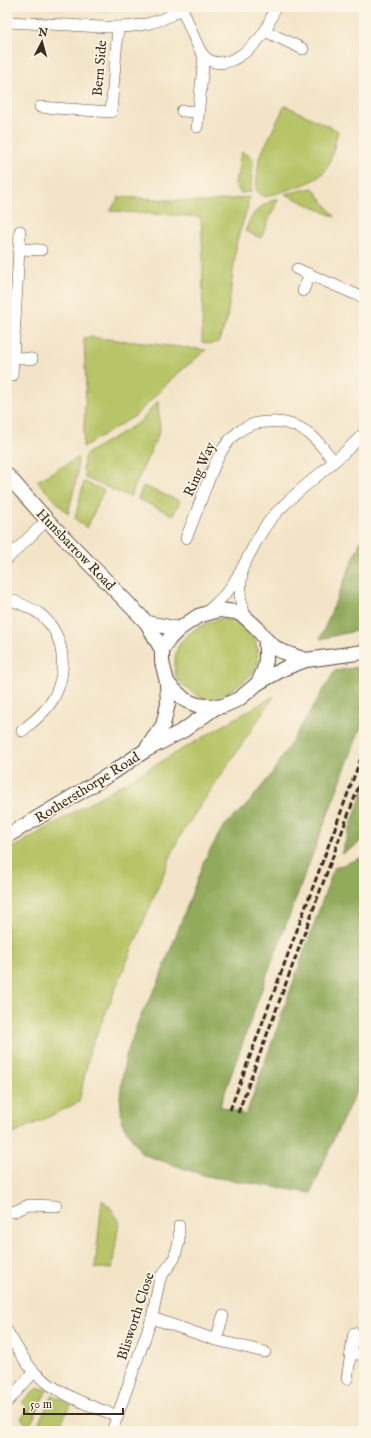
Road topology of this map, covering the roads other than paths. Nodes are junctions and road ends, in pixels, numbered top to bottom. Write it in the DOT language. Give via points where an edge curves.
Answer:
graph roads {
  1 [pos="183,8"];
  2 [pos="275,8"];
  3 [pos="7,22"];
  4 [pos="118,27"];
  5 [pos="264,31"];
  6 [pos="303,49"];
  7 [pos="204,56"];
  8 [pos="40,107"];
  9 [pos="182,111"];
  10 [pos="198,112"];
  11 [pos="197,127"];
  12 [pos="20,231"];
  13 [pos="19,249"];
  14 [pos="41,250"];
  15 [pos="297,268"];
  16 [pos="310,274"];
  17 [pos="303,291"];
  18 [pos="364,298"];
  19 [pos="11,312"];
  20 [pos="14,357"];
  21 [pos="32,359"];
  22 [pos="12,376"];
  23 [pos="364,433"];
  24 [pos="334,461"];
  25 [pos="7,474"];
  26 [pos="47,520"];
  27 [pos="186,538"];
  28 [pos="7,559"];
  29 [pos="242,568"];
  30 [pos="7,598"];
  31 [pos="207,612"];
  32 [pos="245,617"];
  33 [pos="147,622"];
  34 [pos="178,629"];
  35 [pos="266,640"];
  36 [pos="162,650"];
  37 [pos="363,652"];
  38 [pos="306,660"];
  39 [pos="167,682"];
  40 [pos="258,683"];
  41 [pos="216,707"];
  42 [pos="22,731"];
  43 [pos="146,750"];
  44 [pos="7,836"];
  45 [pos="56,1206"];
  46 [pos="7,1212"];
  47 [pos="179,1226"];
  48 [pos="223,1316"];
  49 [pos="152,1318"];
  50 [pos="7,1332"];
  51 [pos="354,1333"];
  52 [pos="216,1340"];
  53 [pos="265,1352"];
  54 [pos="351,1353"];
  55 [pos="364,1355"];
  56 [pos="34,1372"];
  57 [pos="347,1379"];
  58 [pos="7,1402"];
  59 [pos="118,1416"];
  60 [pos="112,1431"];
  1 -- 4 [label="street" via="147,24"];
  1 -- 7 [label="street"];
  2 -- 5 [label="street"];
  3 -- 4 [label="street"];
  4 -- 8 [label="street, Bern Side" via="111,112"];
  5 -- 6 [label="street"];
  5 -- 7 [label="street" via="250,48 237,58 223,63"];
  7 -- 10 [label="street"];
  9 -- 10 [label="street"];
  10 -- 11 [label="street"];
  12 -- 13 [label="street"];
  13 -- 14 [label="street"];
  13 -- 19 [label="street"];
  15 -- 16 [label="street"];
  16 -- 17 [label="street"];
  16 -- 18 [label="street"];
  19 -- 20 [label="street"];
  20 -- 21 [label="street"];
  20 -- 22 [label="street"];
  23 -- 24 [label="street"];
  24 -- 27 [label="street, Ring Way" via="308,433 282,422 260,422 238,431 218,456"];
  24 -- 29 [label="street" via="278,511 264,528"];
  25 -- 26 [label="street, Hunsbarrow Road"];
  26 -- 28 [label="street"];
  26 -- 33 [label="street, Hunsbarrow Road"];
  29 -- 31 [label="street" via="229,589"];
  29 -- 32 [label="street" via="240,596"];
  30 -- 42 [label="street" via="40,614 52,626 60,643 63,660 56,694 46,710"];
  31 -- 32 [label="street" via="236,612"];
  31 -- 34 [label="street"];
  32 -- 35 [label="street"];
  33 -- 34 [label="street"];
  33 -- 36 [label="street, Hunsbarrow Road"];
  34 -- 36 [label="street"];
  35 -- 38 [label="street" via="278,650"];
  35 -- 40 [label="street, Rothersthorpe Road" via="266,660"];
  36 -- 39 [label="street, Rothersthorpe Road"];
  37 -- 38 [label="street"];
  38 -- 40 [label="street"];
  39 -- 41 [label="street, Rothersthorpe Road" via="185,700 197,705"];
  39 -- 43 [label="street, Rothersthorpe Road" via="168,704 163,724"];
  40 -- 41 [label="street, Rothersthorpe Road" via="239,699"];
  41 -- 43 [label="street, Rothersthorpe Road" via="184,730"];
  43 -- 44 [label="street, Rothersthorpe Road"];
  45 -- 46 [label="street" via="30,1205"];
  47 -- 49 [label="street, Blisworth Close" via="174,1259 160,1278"];
  48 -- 52 [label="street"];
  49 -- 52 [label="street"];
  49 -- 59 [label="street, Blisworth Close"];
  50 -- 56 [label="street"];
  51 -- 54 [label="street"];
  52 -- 53 [label="street"];
  54 -- 55 [label="street"];
  54 -- 57 [label="street"];
  56 -- 58 [label="street"];
  56 -- 59 [label="street" via="71,1396"];
  59 -- 60 [label="street, Blisworth Close"];
}
